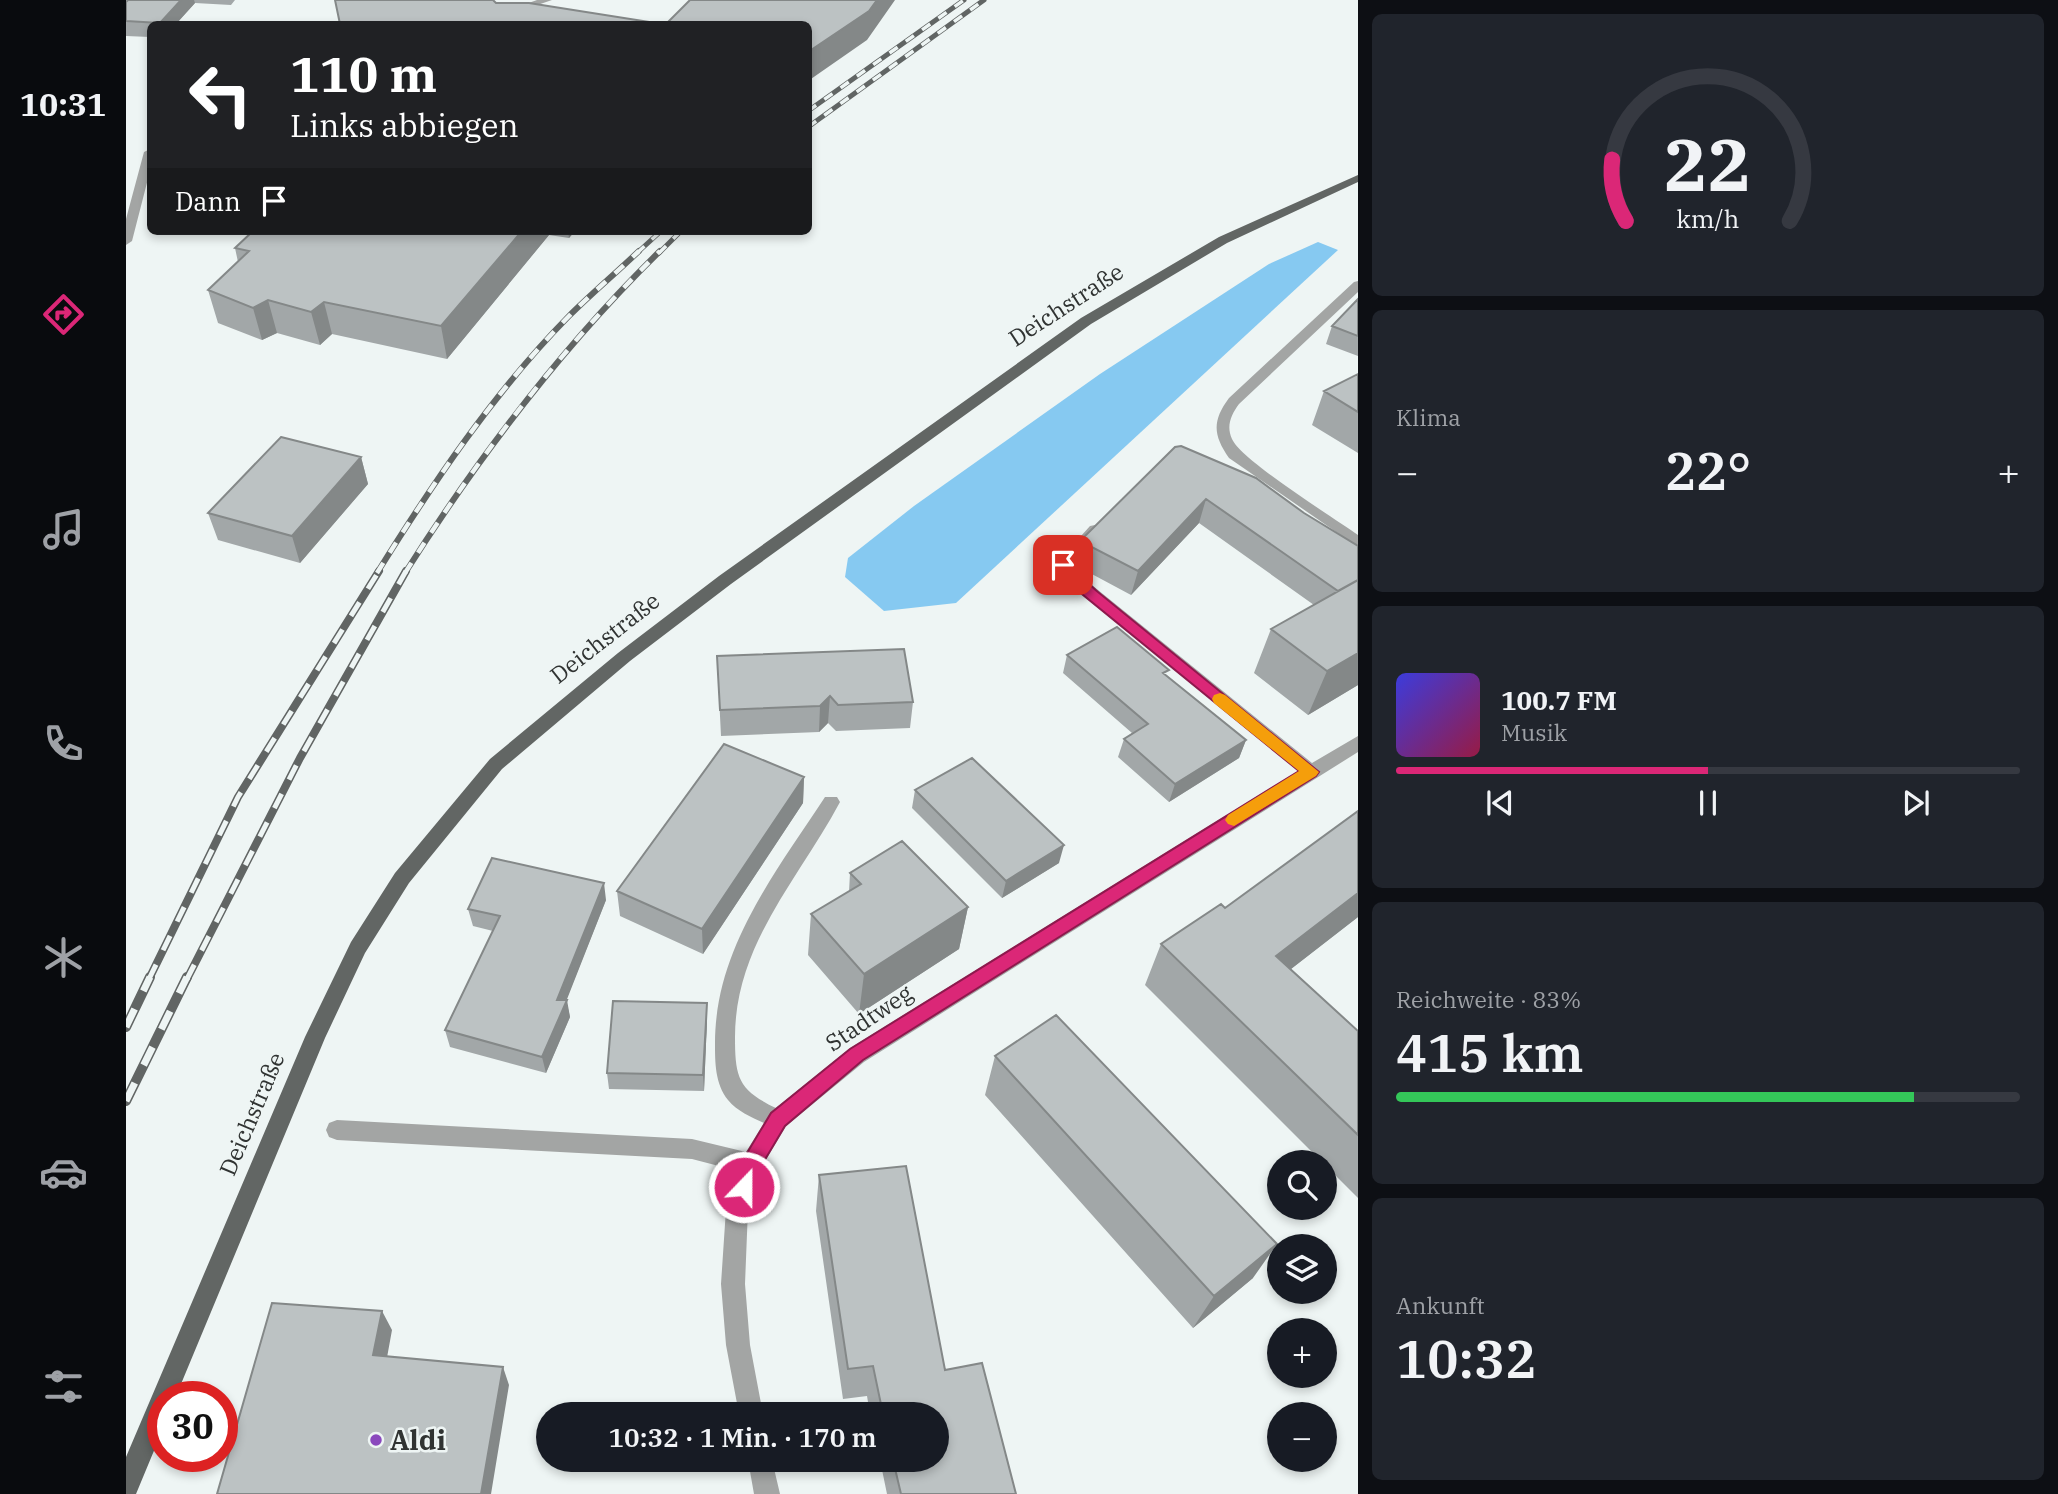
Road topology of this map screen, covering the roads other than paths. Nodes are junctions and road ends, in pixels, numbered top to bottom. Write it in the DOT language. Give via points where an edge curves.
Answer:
graph roads {
  1 [pos="547,0"];
  2 [pos="507,12"];
  3 [pos="380,16"];
  4 [pos="348,21"];
  5 [pos="147,161"];
  6 [pos="1358,178"];
  7 [pos="131,209"];
  8 [pos="126,241"];
  9 [pos="1358,285"];
  10 [pos="1102,522"];
  11 [pos="1358,542"];
  12 [pos="1358,743"];
  13 [pos="1311,772"];
  14 [pos="831,802"];
  15 [pos="778,1119"];
  16 [pos="337,1130"];
  17 [pos="751,1164"];
  18 [pos="170,1381"];
  19 [pos="749,1402"];
  20 [pos="147,1436"];
  21 [pos="762,1472"];
  22 [pos="126,1487"];
  23 [pos="767,1494"];
  1 -- 2 [label="street"];
  3 -- 4 [label="street"];
  5 -- 7 [label="street"];
  6 -- 18 [label="main road, Deichstraße" via="1223,240 1086,321 725,580 496,764 402,878 358,948 315,1037"];
  7 -- 8 [label="street"];
  9 -- 11 [label="street" via="1234,401 1223,414 1221,426 1224,442 1234,456"];
  10 -- 13 [label="street" via="1063,565 1071,577"];
  12 -- 13 [label="street, Stadtweg"];
  13 -- 15 [label="street, Stadtweg" via="856,1055"];
  14 -- 15 [label="street" via="755,924 728,992 723,1034 734,1091"];
  15 -- 17 [label="street, Stadtweg"];
  16 -- 17 [label="street" via="692,1149"];
  17 -- 19 [label="street, Stadtweg" via="737,1209 733,1284"];
  20 -- 22 [label="main road, Deichstraße"];
  21 -- 23 [label="street"];
}
